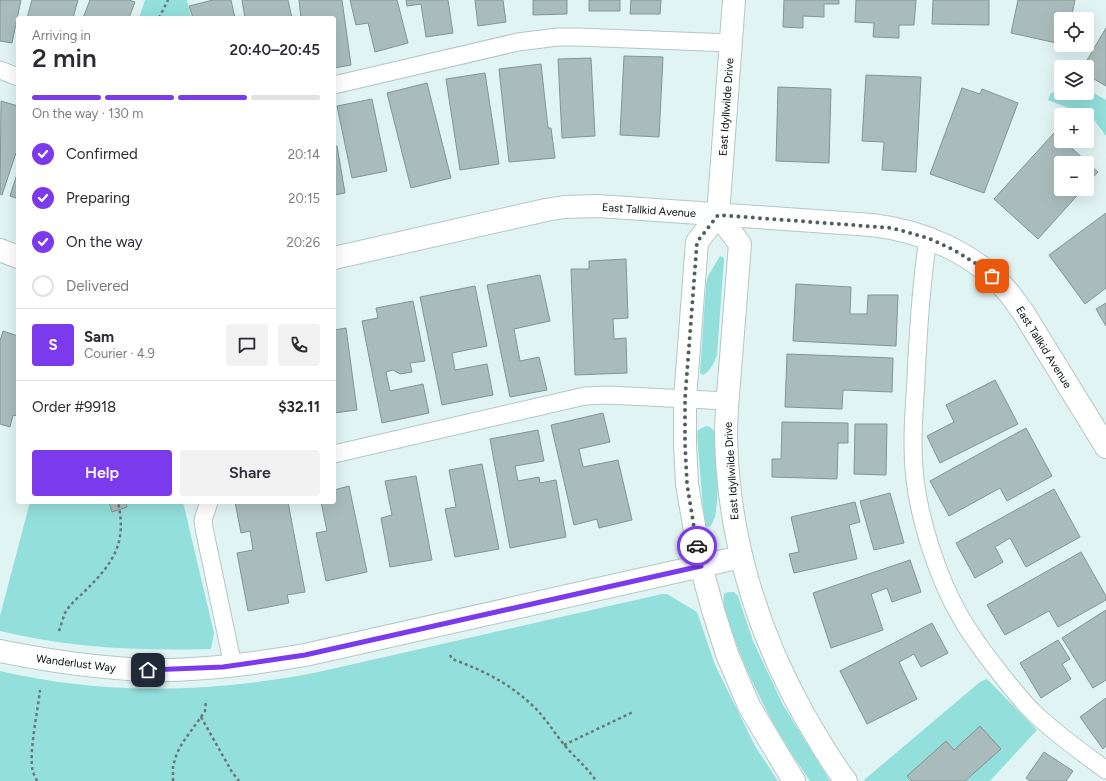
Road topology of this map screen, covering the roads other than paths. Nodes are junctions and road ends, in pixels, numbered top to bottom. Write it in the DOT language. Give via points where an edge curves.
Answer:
graph roads {
  1 [pos="734,0"];
  2 [pos="731,43"];
  3 [pos="0,70"];
  4 [pos="16,76"];
  5 [pos="336,85"];
  6 [pos="718,215"];
  7 [pos="928,238"];
  8 [pos="0,250"];
  9 [pos="16,256"];
  10 [pos="336,258"];
  11 [pos="685,399"];
  12 [pos="728,401"];
  13 [pos="1106,447"];
  14 [pos="336,454"];
  15 [pos="208,504"];
  16 [pos="741,557"];
  17 [pos="701,566"];
  18 [pos="0,651"];
  19 [pos="234,666"];
  20 [pos="1106,770"];
  21 [pos="794,781"];
  22 [pos="846,781"];
  1 -- 2 [label="street, East Idyllwilde Drive"];
  2 -- 5 [label="lane" via="545,38"];
  2 -- 6 [label="street, East Idyllwilde Drive"];
  3 -- 4 [label="lane"];
  6 -- 7 [label="street, East Tallkid Avenue" via="872,225"];
  6 -- 10 [label="street, East Tallkid Avenue" via="598,206 564,207"];
  6 -- 11 [label="street" via="697,242"];
  6 -- 12 [label="street, East Idyllwilde Drive" via="740,244"];
  7 -- 13 [label="street, East Tallkid Avenue" via="975,263 1009,293"];
  7 -- 20 [label="lane" via="917,352 913,457 920,504 937,566 960,615 993,665 1012,688 1052,729"];
  8 -- 9 [label="street"];
  11 -- 12 [label="lane"];
  11 -- 14 [label="lane" via="585,396"];
  11 -- 17 [label="street" via="687,484"];
  12 -- 16 [label="street, East Idyllwilde Drive" via="726,436 732,514"];
  15 -- 19 [label="lane" via="203,520 204,528"];
  16 -- 17 [label="street, Wanderlust Way"];
  16 -- 22 [label="street, East Idyllwilde Drive" via="747,584 782,673 815,735"];
  17 -- 19 [label="street, Wanderlust Way" via="305,655"];
  17 -- 21 [label="street" via="720,632 741,689"];
  18 -- 19 [label="street, Wanderlust Way" via="40,660 136,669 171,670"];
}
